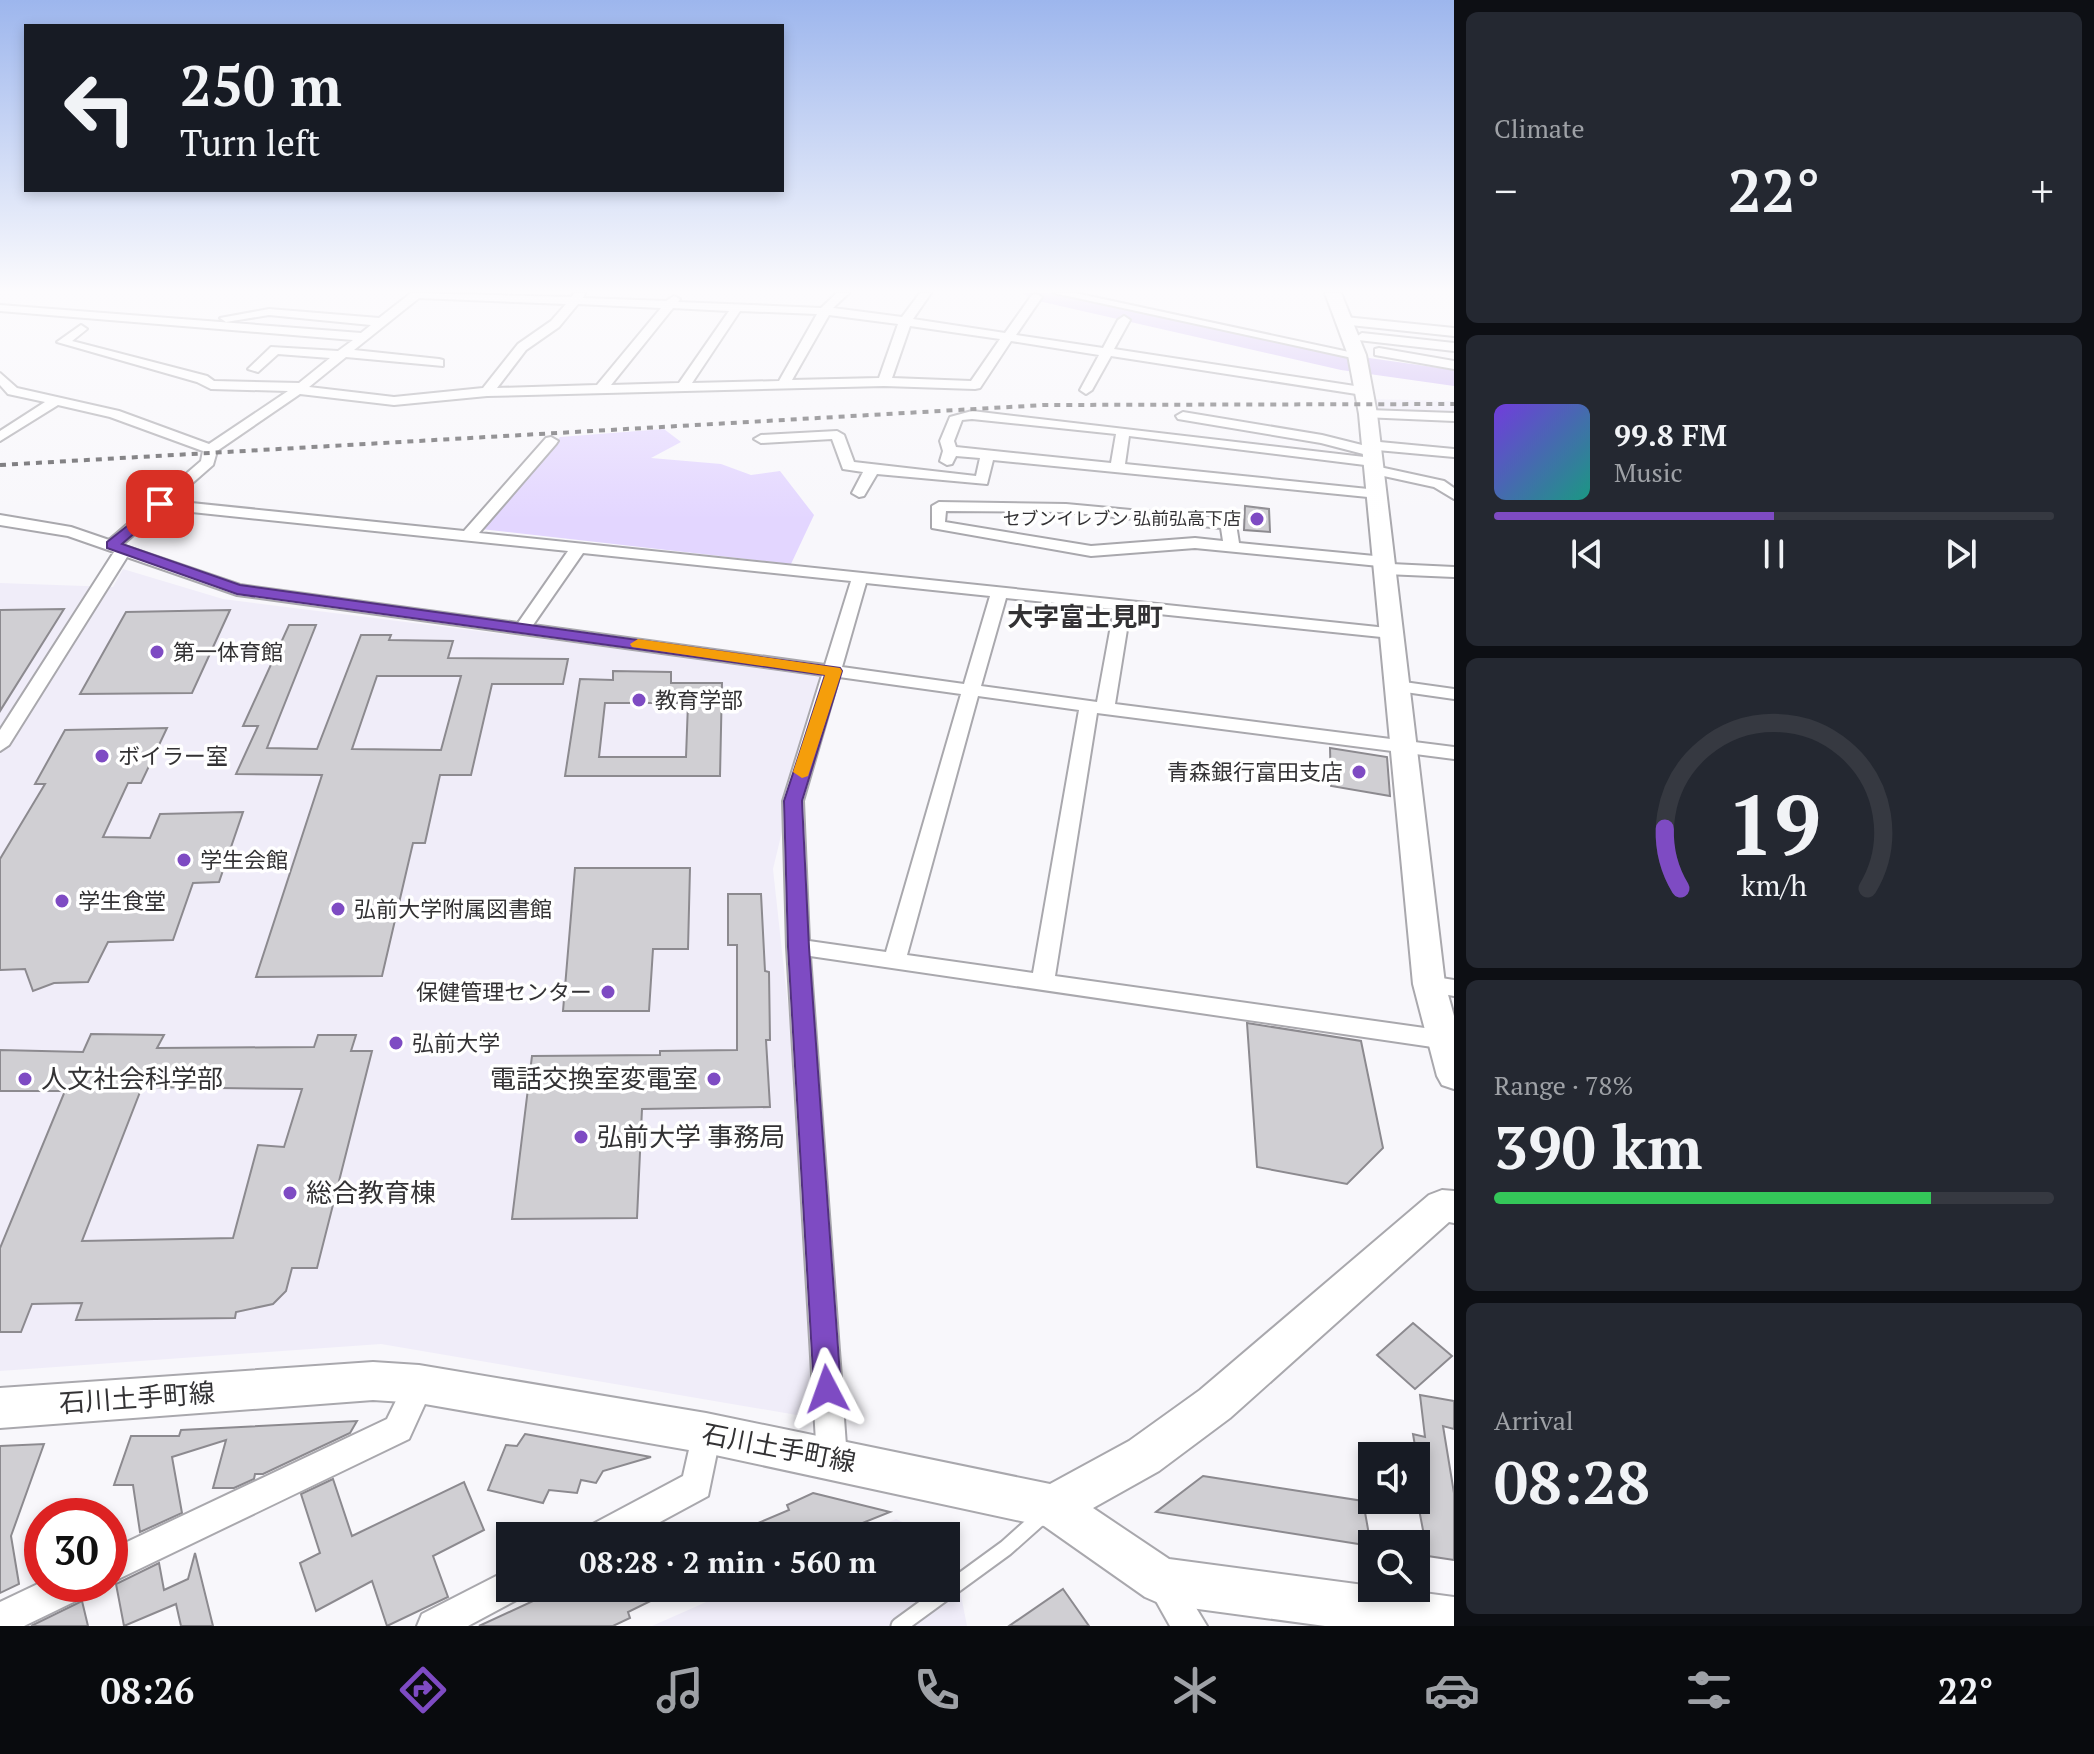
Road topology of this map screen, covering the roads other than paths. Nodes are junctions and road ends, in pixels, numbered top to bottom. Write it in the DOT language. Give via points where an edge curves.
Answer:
graph roads {
  1 [pos="164,369"];
  2 [pos="324,369"];
  3 [pos="505,369"];
  4 [pos="617,369"];
  5 [pos="698,369"];
  6 [pos="793,369"];
  7 [pos="889,369"];
  8 [pos="986,369"];
  9 [pos="1098,369"];
  10 [pos="1199,369"];
  11 [pos="1359,369"];
  12 [pos="0,377"];
  13 [pos="884,382"];
  14 [pos="784,384"];
  15 [pos="687,386"];
  16 [pos="300,388"];
  17 [pos="601,389"];
  18 [pos="1086,390"];
  19 [pos="487,392"];
  20 [pos="54,402"];
  21 [pos="1366,402"];
  22 [pos="685,405"];
  23 [pos="1183,416"];
  24 [pos="1454,417"];
  25 [pos="1123,431"];
  26 [pos="0,437"];
  27 [pos="761,439"];
  28 [pos="551,441"];
  29 [pos="210,449"];
  30 [pos="950,451"];
  31 [pos="1454,453"];
  32 [pos="987,456"];
  33 [pos="1372,457"];
  34 [pos="872,469"];
  35 [pos="1117,469"];
  36 [pos="942,477"];
  37 [pos="859,493"];
  38 [pos="1378,494"];
  39 [pos="1454,495"];
  40 [pos="160,504"];
  41 [pos="0,520"];
  42 [pos="468,536"];
  43 [pos="1232,546"];
  44 [pos="579,547"];
  45 [pos="118,548"];
  46 [pos="1385,566"];
  47 [pos="1454,572"];
  48 [pos="860,577"];
  49 [pos="999,592"];
  50 [pos="1123,605"];
  51 [pos="523,628"];
  52 [pos="1391,633"];
  53 [pos="834,671"];
  54 [pos="1397,686"];
  55 [pos="968,689"];
  56 [pos="1454,694"];
  57 [pos="1097,707"];
  58 [pos="0,745"];
  59 [pos="1405,749"];
  60 [pos="1454,753"];
  61 [pos="798,947"];
  62 [pos="894,961"];
  63 [pos="1043,980"];
  64 [pos="1441,986"];
  65 [pos="1446,1040"];
  66 [pos="1454,1076"];
  67 [pos="1454,1207"];
  68 [pos="419,1384"];
  69 [pos="0,1408"];
  70 [pos="706,1433"];
  71 [pos="832,1459"];
  72 [pos="1053,1506"];
  73 [pos="628,1522"];
  74 [pos="128,1558"];
  75 [pos="1161,1581"];
  76 [pos="496,1593"];
  77 [pos="37,1602"];
  78 [pos="0,1620"];
  79 [pos="1454,1620"];
  80 [pos="434,1626"];
  81 [pos="899,1626"];
  82 [pos="1190,1626"];
  1 -- 16 [label="street" via="211,385"];
  2 -- 16 [label="street"];
  3 -- 19 [label="street"];
  4 -- 17 [label="street"];
  5 -- 15 [label="street"];
  6 -- 14 [label="street"];
  7 -- 13 [label="street"];
  8 -- 13 [label="street" via="975,385"];
  9 -- 18 [label="street"];
  10 -- 21 [label="street"];
  11 -- 21 [label="street"];
  12 -- 20 [label="street" via="13,391"];
  13 -- 14 [label="street"];
  14 -- 15 [label="street"];
  15 -- 17 [label="street"];
  15 -- 22 [label="street"];
  16 -- 19 [label="street" via="394,401"];
  16 -- 29 [label="street"];
  17 -- 19 [label="street"];
  20 -- 26 [label="street"];
  20 -- 29 [label="street" via="114,414"];
  21 -- 24 [label="street"];
  21 -- 33 [label="street"];
  23 -- 33 [label="street" via="1322,439"];
  25 -- 30 [label="street" via="972,415 957,417 947,441"];
  25 -- 33 [label="street"];
  25 -- 35 [label="street"];
  27 -- 34 [label="street" via="837,435 848,466"];
  28 -- 42 [label="street"];
  29 -- 40 [label="street" via="208,462"];
  30 -- 32 [label="street"];
  30 -- 36 [label="street"];
  31 -- 33 [label="street"];
  32 -- 35 [label="street"];
  32 -- 36 [label="street" via="982,481"];
  33 -- 38 [label="street"];
  33 -- 39 [label="street"];
  34 -- 36 [label="street"];
  34 -- 37 [label="street"];
  35 -- 38 [label="street"];
  38 -- 46 [label="street"];
  40 -- 42 [label="street"];
  40 -- 45 [label="street"];
  41 -- 45 [label="street" via="71,532"];
  42 -- 44 [label="street"];
  43 -- 43 [label="street" via="1228,524 1066,508 939,506 937,525 1091,551 1195,543"];
  43 -- 46 [label="street"];
  44 -- 48 [label="street"];
  44 -- 51 [label="street"];
  45 -- 51 [label="street" via="237,590"];
  45 -- 58 [label="street"];
  46 -- 47 [label="street"];
  46 -- 52 [label="street"];
  48 -- 49 [label="street"];
  48 -- 53 [label="street"];
  49 -- 50 [label="street"];
  49 -- 55 [label="street"];
  50 -- 52 [label="street"];
  50 -- 57 [label="street"];
  51 -- 53 [label="street"];
  52 -- 54 [label="street"];
  53 -- 55 [label="street"];
  53 -- 61 [label="street" via="793,801"];
  54 -- 56 [label="street"];
  54 -- 59 [label="street"];
  55 -- 57 [label="street"];
  55 -- 62 [label="street"];
  57 -- 59 [label="street"];
  57 -- 63 [label="street"];
  59 -- 60 [label="street"];
  59 -- 64 [label="street"];
  61 -- 62 [label="street"];
  61 -- 71 [label="street"];
  62 -- 63 [label="street"];
  63 -- 65 [label="street"];
  64 -- 65 [label="street"];
  65 -- 66 [label="street"];
  67 -- 72 [label="street" via="1442,1206 1215,1404 1144,1456"];
  68 -- 69 [label="street, 石川土手町線" via="373,1381"];
  68 -- 70 [label="street, 石川土手町線"];
  68 -- 74 [label="street" via="398,1429"];
  70 -- 71 [label="street, 石川土手町線"];
  70 -- 73 [label="street" via="697,1485"];
  71 -- 72 [label="street, 石川土手町線"];
  72 -- 75 [label="street"];
  72 -- 81 [label="lane" via="1006,1548"];
  75 -- 79 [label="street"];
  75 -- 82 [label="street"];
  76 -- 80 [label="street"];
  77 -- 78 [label="street"];
}
